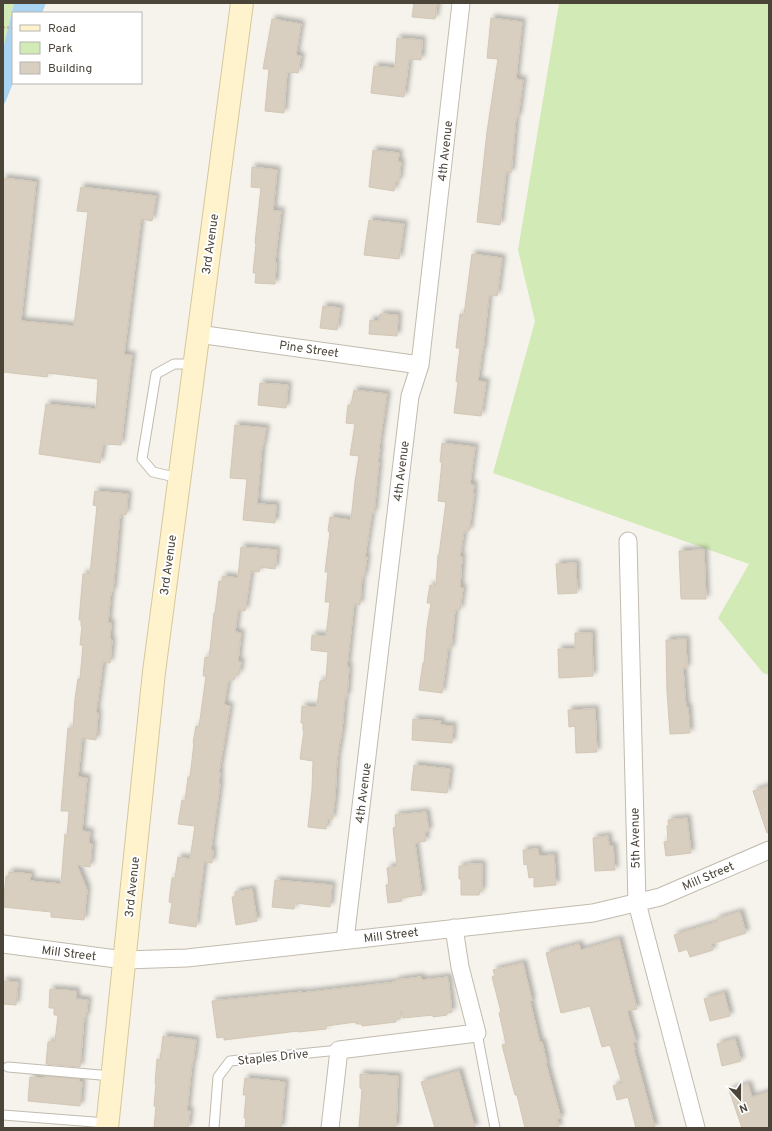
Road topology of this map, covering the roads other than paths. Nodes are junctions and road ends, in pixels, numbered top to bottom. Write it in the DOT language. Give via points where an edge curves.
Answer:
graph roads {
  1 [pos="242,3"];
  2 [pos="461,3"];
  3 [pos="198,334"];
  4 [pos="194,364"];
  5 [pos="420,365"];
  6 [pos="179,478"];
  7 [pos="628,541"];
  8 [pos="769,850"];
  9 [pos="637,903"];
  10 [pos="454,928"];
  11 [pos="345,940"];
  12 [pos="3,944"];
  13 [pos="124,960"];
  14 [pos="477,1034"];
  15 [pos="339,1050"];
  16 [pos="8,1067"];
  17 [pos="112,1076"];
  18 [pos="3,1115"];
  19 [pos="107,1126"];
  20 [pos="214,1128"];
  21 [pos="330,1128"];
  22 [pos="495,1128"];
  23 [pos="696,1128"];
  1 -- 3 [label="main road, 3rd Avenue"];
  2 -- 5 [label="street, 4th Avenue"];
  3 -- 4 [label="main road, 3rd Avenue"];
  3 -- 5 [label="street, Pine Street"];
  4 -- 6 [label="main road, 3rd Avenue"];
  4 -- 6 [label="lane" via="174,364 156,374 142,459 153,472"];
  5 -- 11 [label="street, 4th Avenue" via="410,396"];
  6 -- 13 [label="main road, 3rd Avenue" via="154,672"];
  7 -- 9 [label="street, 5th Avenue"];
  8 -- 9 [label="street, Mill Street" via="660,897"];
  9 -- 10 [label="street, Mill Street" via="593,913"];
  9 -- 23 [label="street, 5th Avenue"];
  10 -- 11 [label="street, Mill Street"];
  10 -- 14 [label="street" via="460,967"];
  11 -- 13 [label="street, Mill Street" via="186,958"];
  12 -- 13 [label="street, Mill Street"];
  13 -- 17 [label="main road, 3rd Avenue"];
  14 -- 15 [label="street"];
  14 -- 22 [label="lane"];
  15 -- 20 [label="lane, Staples Drive" via="230,1061 218,1077"];
  15 -- 21 [label="street"];
  16 -- 17 [label="lane"];
  17 -- 19 [label="main road, 3rd Avenue"];
  18 -- 19 [label="lane"];
}
